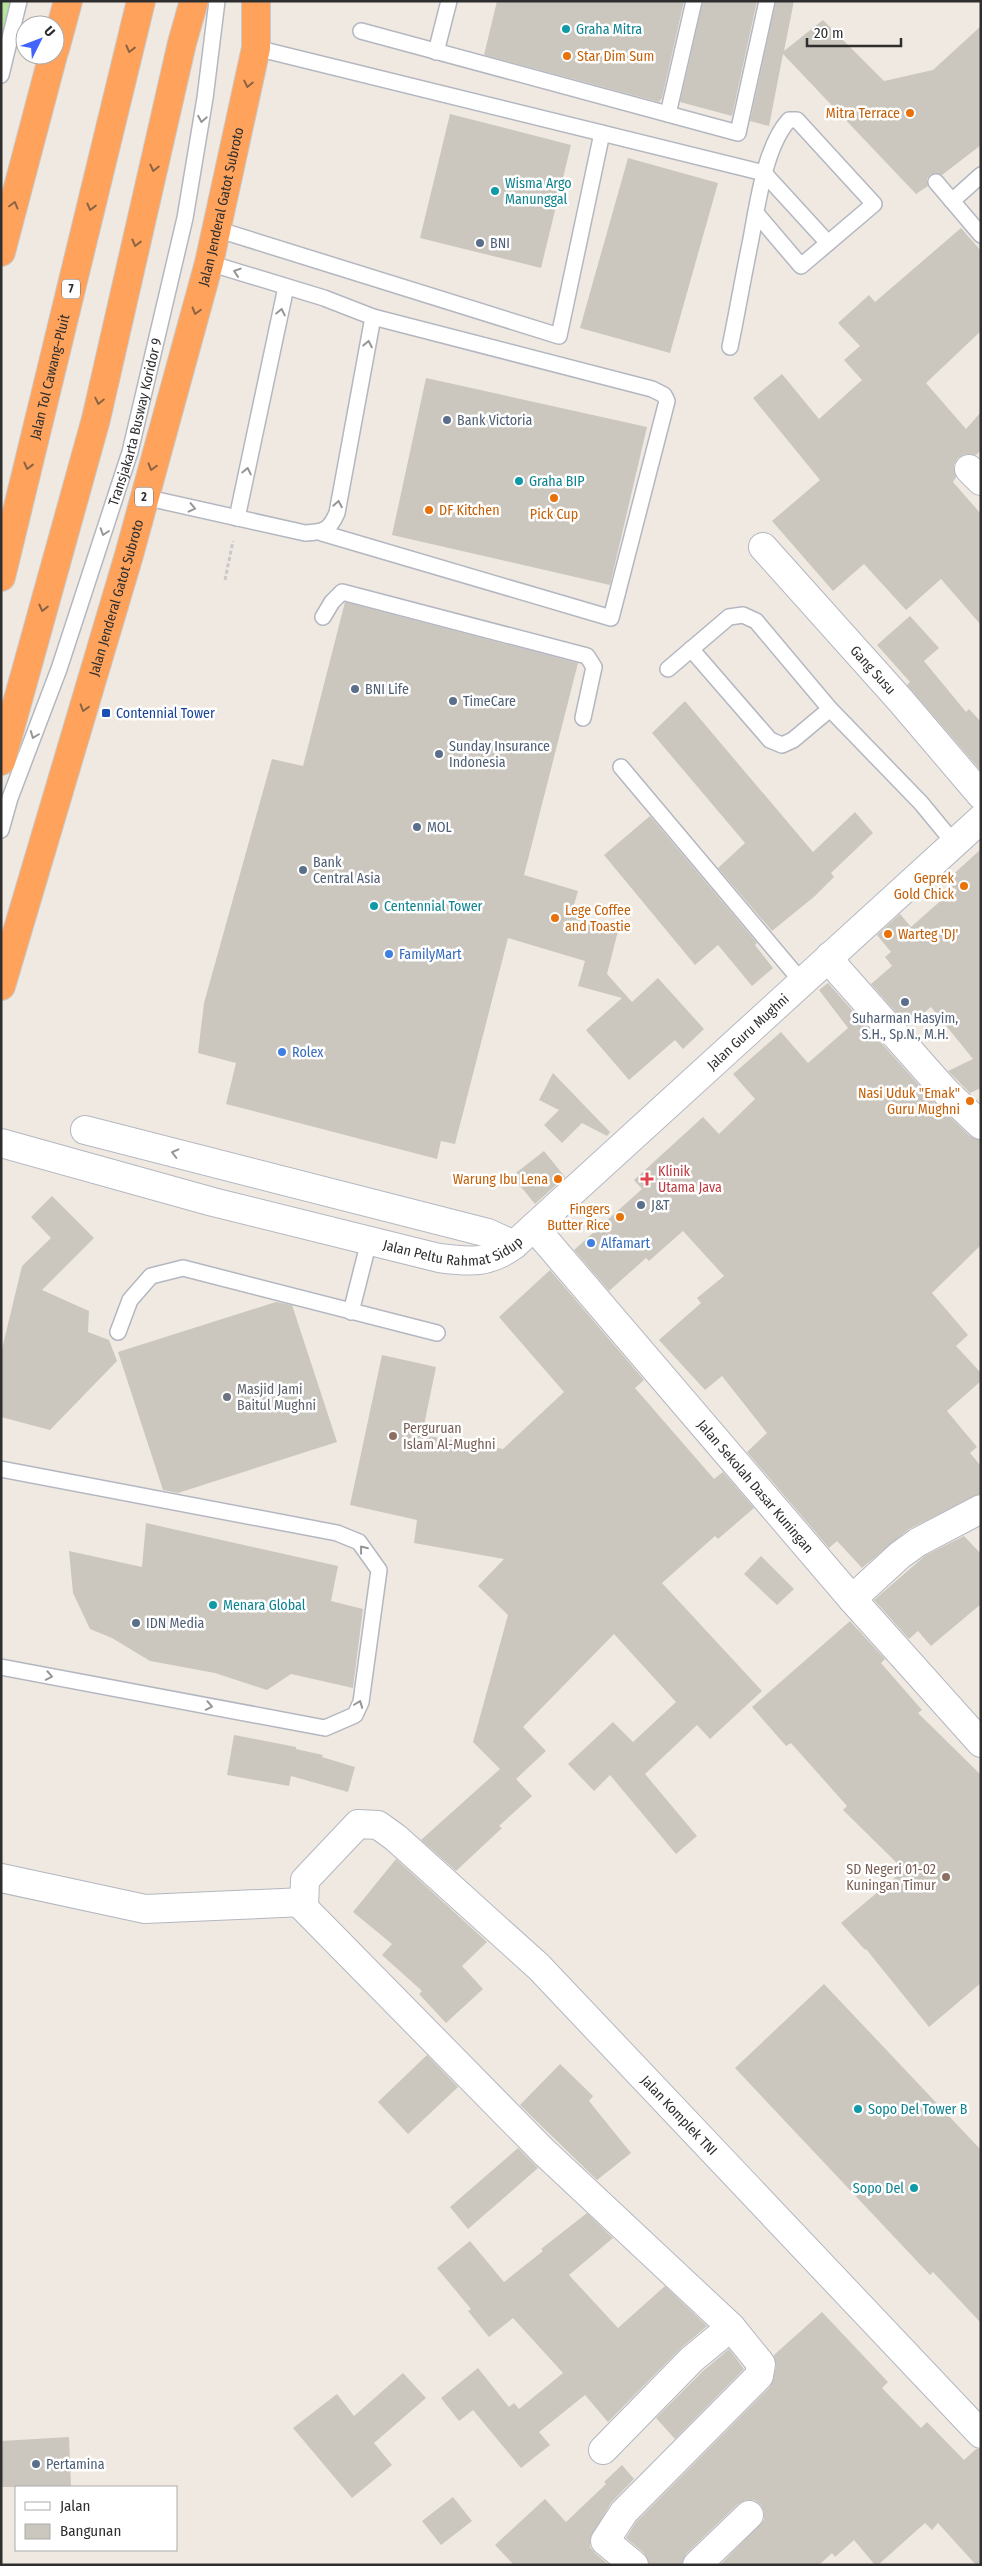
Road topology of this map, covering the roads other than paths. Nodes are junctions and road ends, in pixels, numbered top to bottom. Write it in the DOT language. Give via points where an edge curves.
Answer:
graph roads {
  1 [pos="20,1"];
  2 [pos="68,1"];
  3 [pos="141,1"];
  4 [pos="194,1"];
  5 [pos="217,1"];
  6 [pos="256,1"];
  7 [pos="450,1"];
  8 [pos="694,1"];
  9 [pos="767,1"];
  10 [pos="64,15"];
  11 [pos="361,31"];
  12 [pos="256,48"];
  13 [pos="436,52"];
  14 [pos="51,65"];
  15 [pos="1,75"];
  16 [pos="668,114"];
  17 [pos="602,134"];
  18 [pos="764,174"];
  19 [pos="981,175"];
  20 [pos="936,182"];
  21 [pos="952,200"];
  22 [pos="756,213"];
  23 [pos="216,229"];
  24 [pos="981,235"];
  25 [pos="828,243"];
  26 [pos="1,252"];
  27 [pos="209,263"];
  28 [pos="286,287"];
  29 [pos="373,317"];
  30 [pos="730,347"];
  31 [pos="144,496"];
  32 [pos="237,518"];
  33 [pos="322,533"];
  34 [pos="763,547"];
  35 [pos="1,577"];
  36 [pos="323,617"];
  37 [pos="691,649"];
  38 [pos="668,669"];
  39 [pos="830,709"];
  40 [pos="583,718"];
  41 [pos="1,761"];
  42 [pos="621,767"];
  43 [pos="981,795"];
  44 [pos="981,819"];
  45 [pos="1,830"];
  46 [pos="954,843"];
  47 [pos="830,956"];
  48 [pos="802,982"];
  49 [pos="1,986"];
  50 [pos="981,1125"];
  51 [pos="85,1130"];
  52 [pos="1,1143"];
  53 [pos="222,1165"];
  54 [pos="213,1202"];
  55 [pos="534,1227"];
  56 [pos="369,1242"];
  57 [pos="514,1246"];
  58 [pos="351,1312"];
  59 [pos="118,1332"];
  60 [pos="437,1334"];
  61 [pos="1,1469"];
  62 [pos="981,1509"];
  63 [pos="852,1599"];
  64 [pos="1,1667"];
  65 [pos="981,1743"];
  66 [pos="1,1878"];
  67 [pos="304,1902"];
  68 [pos="731,2327"];
  69 [pos="981,2434"];
  70 [pos="603,2450"];
  71 [pos="749,2515"];
  72 [pos="634,2565"];
  73 [pos="697,2565"];
  1 -- 15 [label="lane"];
  2 -- 10 [label="highway"];
  3 -- 35 [label="highway, Jalan Tol Cawang–Pluit / 7, one-way"];
  4 -- 41 [label="highway, one-way" via="96,419"];
  5 -- 45 [label="lane, Transjakarta Busway Koridor 9, one-way" via="185,218 130,452 59,669"];
  6 -- 12 [label="highway, Jalan Jenderal Gatot Subroto / 2"];
  7 -- 13 [label="lane"];
  8 -- 16 [label="lane"];
  9 -- 16 [label="lane" via="738,133"];
  11 -- 13 [label="lane"];
  12 -- 17 [label="lane"];
  12 -- 23 [label="highway, Jalan Jenderal Gatot Subroto / 2, one-way"];
  13 -- 16 [label="lane"];
  26 -- 14 [label="highway, one-way"];
  17 -- 18 [label="lane"];
  17 -- 23 [label="lane" via="560,336"];
  18 -- 22 [label="lane"];
  18 -- 25 [label="lane"];
  18 -- 25 [label="lane" via="782,128 789,120 797,120 874,204"];
  19 -- 21 [label="lane"];
  20 -- 21 [label="lane"];
  21 -- 24 [label="lane"];
  22 -- 25 [label="lane" via="801,266"];
  22 -- 30 [label="lane"];
  23 -- 27 [label="highway, Jalan Jenderal Gatot Subroto / 2"];
  28 -- 27 [label="lane, one-way"];
  27 -- 31 [label="highway, Jalan Jenderal Gatot Subroto / 2, one-way"];
  28 -- 29 [label="lane"];
  32 -- 28 [label="lane, one-way"];
  33 -- 29 [label="lane, one-way" via="332,524 337,513"];
  29 -- 33 [label="lane" via="652,389 664,395 666,401 611,618"];
  31 -- 32 [label="lane, one-way"];
  31 -- 49 [label="highway, Jalan Jenderal Gatot Subroto / 2, one-way" via="130,555"];
  32 -- 33 [label="lane" via="305,534"];
  34 -- 43 [label="street, Gang Susu"];
  36 -- 40 [label="lane" via="342,592 587,656 594,667"];
  37 -- 38 [label="lane"];
  37 -- 39 [label="lane" via="730,617 743,616 756,621"];
  37 -- 39 [label="lane" via="770,740 782,745 793,740"];
  39 -- 46 [label="lane" via="921,803"];
  42 -- 48 [label="lane"];
  44 -- 46 [label="street, Jalan Guru Mughni"];
  46 -- 47 [label="street, Jalan Guru Mughni"];
  47 -- 48 [label="street, Jalan Guru Mughni"];
  47 -- 50 [label="street" via="836,969 926,1070"];
  48 -- 55 [label="street, Jalan Guru Mughni"];
  53 -- 51 [label="street, Jalan Peltu Rahmat Sidup, one-way"];
  52 -- 54 [label="street, Jalan Peltu Rahmat Sidup"];
  53 -- 54 [label="street"];
  53 -- 57 [label="street, Jalan Peltu Rahmat Sidup" via="488,1233"];
  54 -- 56 [label="street, Jalan Peltu Rahmat Sidup"];
  55 -- 57 [label="street, Jalan Guru Mughni"];
  55 -- 63 [label="street, Jalan Sekolah Dasar Kuningan"];
  56 -- 57 [label="street, Jalan Peltu Rahmat Sidup" via="474,1262 500,1256"];
  56 -- 58 [label="lane"];
  58 -- 59 [label="lane" via="183,1268 151,1276 130,1300"];
  58 -- 60 [label="lane"];
  64 -- 61 [label="lane, one-way" via="325,1728 355,1714 361,1702 379,1570 359,1542 337,1533"];
  62 -- 63 [label="street" via="918,1542"];
  63 -- 65 [label="street, Jalan Sekolah Dasar Kuningan"];
  66 -- 67 [label="street" via="145,1909"];
  67 -- 68 [label="street" via="304,1908 326,1932 463,2072"];
  67 -- 69 [label="street, Jalan Komplek TNI" via="306,1880 358,1824 378,1826 396,1838 539,1967"];
  68 -- 70 [label="street" via="692,2359"];
  68 -- 72 [label="street" via="761,2364 759,2376 624,2512 613,2527 605,2541"];
  71 -- 73 [label="street"];
}
